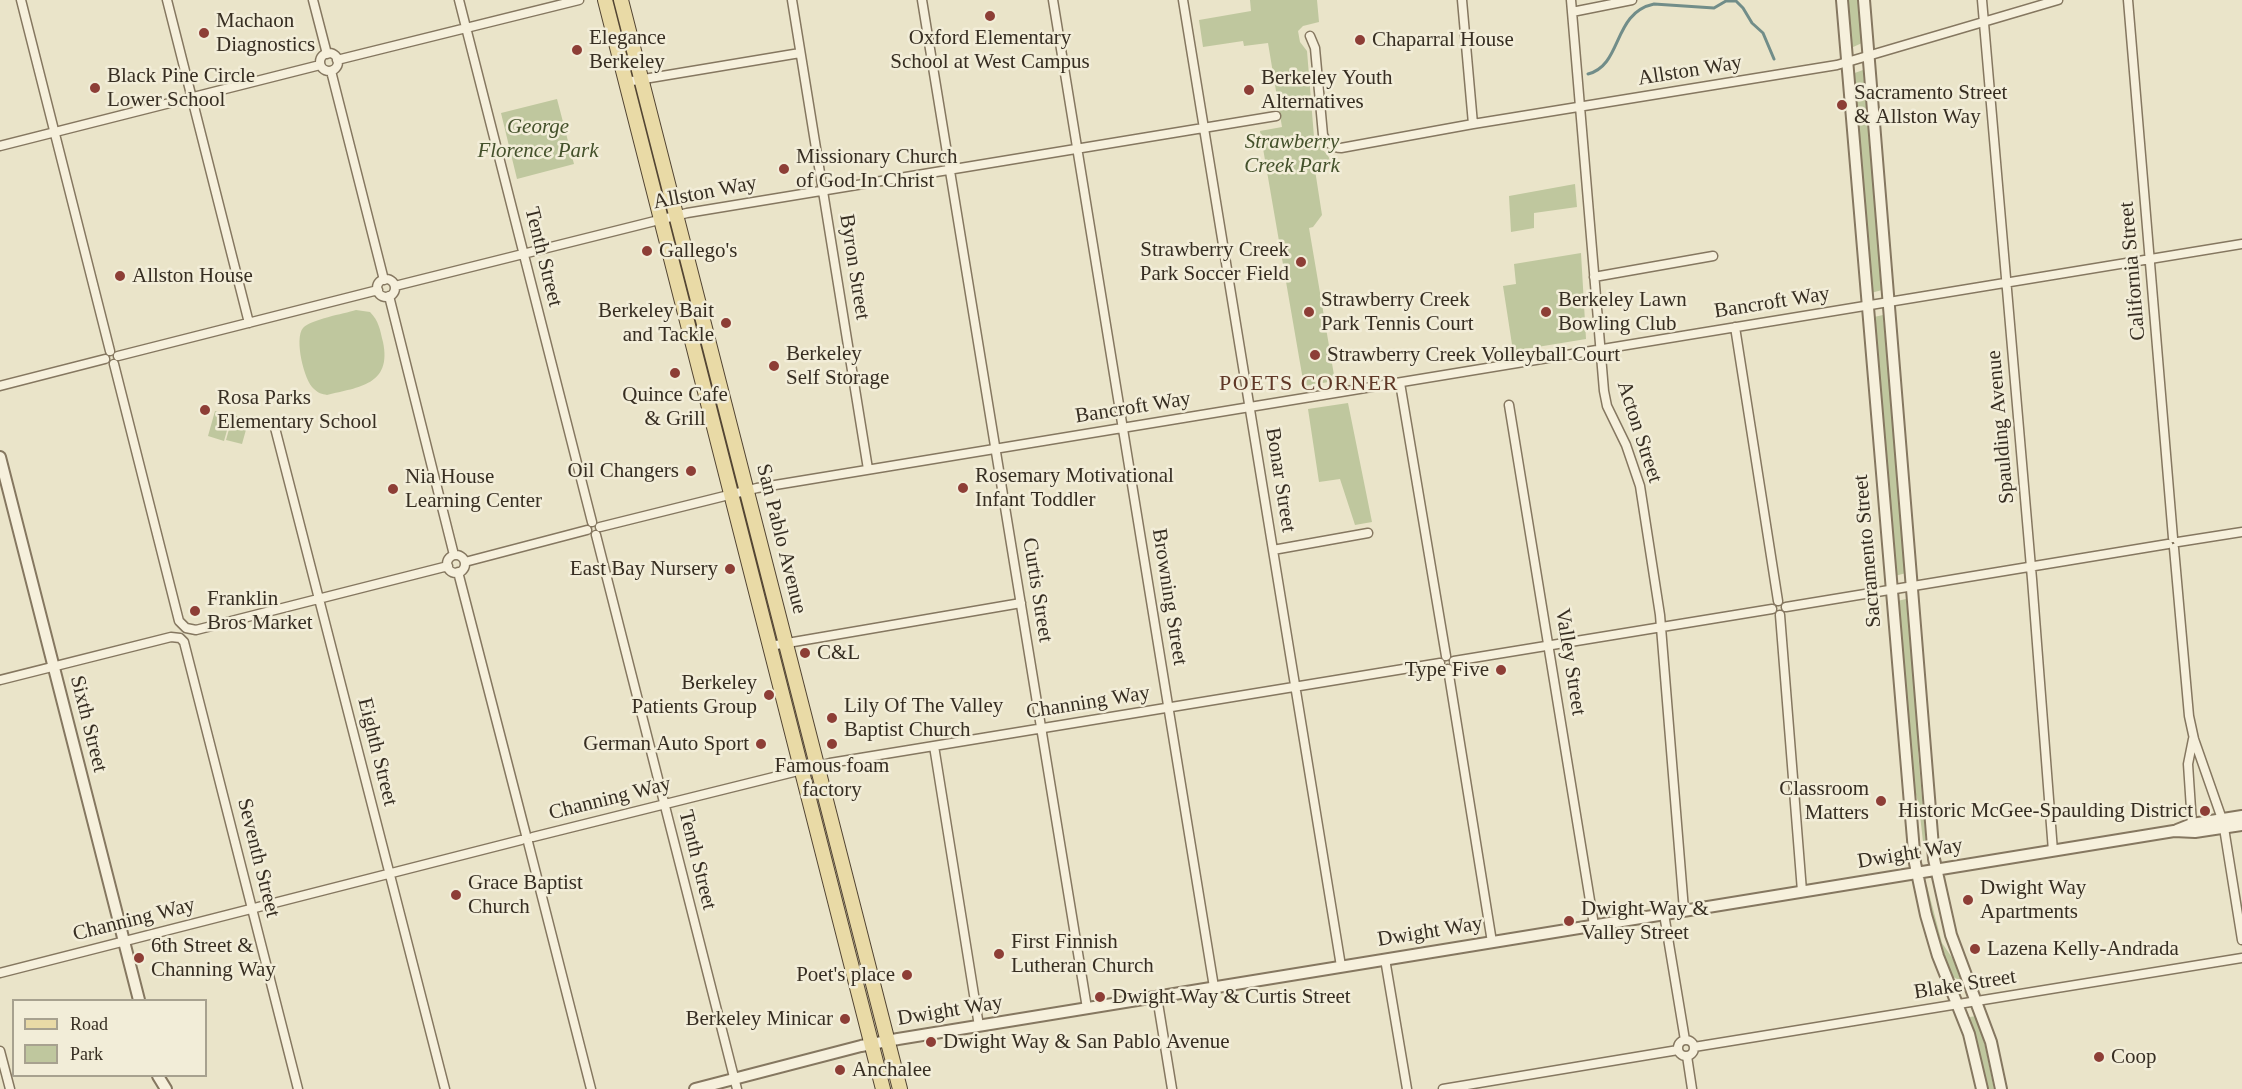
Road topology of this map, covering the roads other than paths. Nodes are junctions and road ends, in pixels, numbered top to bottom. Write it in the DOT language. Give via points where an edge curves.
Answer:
graph roads {
  1 [pos="21,0"];
  2 [pos="167,0"];
  3 [pos="313,0"];
  4 [pos="459,0"];
  5 [pos="579,0"];
  6 [pos="605,0"];
  7 [pos="621,0"];
  8 [pos="792,0"];
  9 [pos="922,0"];
  10 [pos="1053,0"];
  11 [pos="1183,0"];
  12 [pos="1462,0"];
  13 [pos="1571,0"];
  14 [pos="1632,0"];
  15 [pos="1842,0"];
  16 [pos="1864,0"];
  17 [pos="1982,0"];
  18 [pos="2058,0"];
  19 [pos="2128,0"];
  20 [pos="1572,12"];
  21 [pos="1984,22"];
  22 [pos="466,28"];
  23 [pos="1310,36"];
  24 [pos="800,53"];
  25 [pos="327,54"];
  26 [pos="1868,56"];
  27 [pos="337,60"];
  28 [pos="1847,62"];
  29 [pos="320,65"];
  30 [pos="331,71"];
  31 [pos="642,79"];
  32 [pos="626,82"];
  33 [pos="192,98"];
  34 [pos="1579,107"];
  35 [pos="1276,116"];
  36 [pos="1473,124"];
  37 [pos="1204,128"];
  38 [pos="55,133"];
  39 [pos="0,146"];
  40 [pos="1077,149"];
  41 [pos="950,169"];
  42 [pos="823,190"];
  43 [pos="676,216"];
  44 [pos="662,219"];
  45 [pos="2242,244"];
  46 [pos="524,253"];
  47 [pos="1713,256"];
  48 [pos="2150,259"];
  49 [pos="1594,277"];
  50 [pos="384,280"];
  51 [pos="2007,283"];
  52 [pos="395,286"];
  53 [pos="378,290"];
  54 [pos="389,296"];
  55 [pos="1889,303"];
  56 [pos="1867,306"];
  57 [pos="249,323"];
  58 [pos="1735,327"];
  59 [pos="1600,350"];
  60 [pos="112,358"];
  61 [pos="1400,382"];
  62 [pos="0,386"];
  63 [pos="1509,405"];
  64 [pos="1249,408"];
  65 [pos="274,424"];
  66 [pos="1122,428"];
  67 [pos="995,449"];
  68 [pos="0,458"];
  69 [pos="868,469"];
  70 [pos="747,490"];
  71 [pos="732,494"];
  72 [pos="594,529"];
  73 [pos="2242,532"];
  74 [pos="1368,533"];
  75 [pos="2173,543"];
  76 [pos="1273,549"];
  77 [pos="454,555"];
  78 [pos="465,562"];
  79 [pos="448,566"];
  80 [pos="2031,567"];
  81 [pos="458,572"];
  82 [pos="1912,587"];
  83 [pos="1891,590"];
  84 [pos="320,598"];
  85 [pos="1021,603"];
  86 [pos="1782,604"];
  87 [pos="1776,612"];
  88 [pos="1661,628"];
  89 [pos="785,643"];
  90 [pos="770,646"];
  91 [pos="1549,646"];
  92 [pos="1447,662"];
  93 [pos="53,666"];
  94 [pos="0,680"];
  95 [pos="1296,687"];
  96 [pos="1169,708"];
  97 [pos="1041,729"];
  98 [pos="2194,739"];
  99 [pos="934,746"];
  100 [pos="817,766"];
  101 [pos="801,770"];
  102 [pos="664,804"];
  103 [pos="2242,816"];
  104 [pos="2223,823"];
  105 [pos="2192,824"];
  106 [pos="2242,825"];
  107 [pos="2174,831"];
  108 [pos="527,839"];
  109 [pos="2053,851"];
  110 [pos="1936,870"];
  111 [pos="390,873"];
  112 [pos="1917,873"];
  113 [pos="1802,891"];
  114 [pos="253,909"];
  115 [pos="1684,910"];
  116 [pos="1664,914"];
  117 [pos="1594,925"];
  118 [pos="2242,940"];
  119 [pos="124,941"];
  120 [pos="1492,942"];
  121 [pos="2242,958"];
  122 [pos="1385,959"];
  123 [pos="1341,966"];
  124 [pos="0,973"];
  125 [pos="1214,987"];
  126 [pos="1156,997"];
  127 [pos="139,999"];
  128 [pos="1977,1001"];
  129 [pos="1957,1005"];
  130 [pos="1087,1008"];
  131 [pos="979,1026"];
  132 [pos="1684,1040"];
  133 [pos="887,1041"];
  134 [pos="872,1044"];
  135 [pos="1694,1047"];
  136 [pos="0,1050"];
  137 [pos="1678,1050"];
  138 [pos="1687,1056"];
  139 [pos="735,1084"];
  140 [pos="10,1089"];
  141 [pos="298,1089"];
  142 [pos="445,1089"];
  143 [pos="591,1089"];
  144 [pos="695,1089"];
  145 [pos="883,1089"];
  146 [pos="900,1089"];
  147 [pos="1172,1089"];
  148 [pos="1407,1089"];
  149 [pos="1443,1089"];
  150 [pos="1692,1089"];
  151 [pos="1982,1089"];
  152 [pos="2001,1089"];
  1 -- 38 [label="street"];
  2 -- 33 [label="street"];
  3 -- 25 [label="street"];
  4 -- 22 [label="street, Tenth Street"];
  5 -- 22 [label="street"];
  6 -- 32 [label="main road, San Pablo Avenue"];
  7 -- 31 [label="main road, San Pablo Avenue"];
  8 -- 24 [label="street, Byron Street"];
  9 -- 41 [label="street, Curtis Street"];
  10 -- 40 [label="street, Browning Street"];
  11 -- 37 [label="street, Bonar Street"];
  12 -- 36 [label="street"];
  13 -- 20 [label="street, Acton Street"];
  14 -- 20 [label="street"];
  15 -- 28 [label="street, Sacramento Street"];
  16 -- 26 [label="street, Sacramento Street"];
  17 -- 21 [label="street, Spaulding Avenue"];
  18 -- 21 [label="street, Allston Way"];
  19 -- 48 [label="street, California Street"];
  20 -- 34 [label="street, Acton Street"];
  21 -- 26 [label="street, Allston Way"];
  21 -- 51 [label="street, Spaulding Avenue"];
  22 -- 27 [label="street"];
  22 -- 46 [label="street, Tenth Street"];
  23 -- 36 [label="street, Allston Way" via="1315,48 1321,124 1325,140 1335,148"];
  24 -- 31 [label="street"];
  24 -- 42 [label="street, Byron Street"];
  25 -- 27 [label="street"];
  25 -- 29 [label="street"];
  26 -- 28 [label="street, Allston Way"];
  26 -- 55 [label="street, Sacramento Street"];
  27 -- 30 [label="street"];
  28 -- 34 [label="street, Allston Way"];
  28 -- 56 [label="street, Sacramento Street"];
  29 -- 30 [label="street"];
  29 -- 33 [label="street"];
  30 -- 50 [label="street"];
  31 -- 32 [label="street"];
  31 -- 43 [label="main road, San Pablo Avenue"];
  32 -- 44 [label="main road, San Pablo Avenue"];
  33 -- 38 [label="street"];
  33 -- 57 [label="street"];
  34 -- 36 [label="street, Allston Way"];
  34 -- 49 [label="street, Acton Street"];
  35 -- 37 [label="street, Allston Way"];
  37 -- 40 [label="street, Allston Way"];
  37 -- 64 [label="street, Bonar Street"];
  38 -- 39 [label="street"];
  38 -- 60 [label="street"];
  40 -- 41 [label="street, Allston Way"];
  40 -- 66 [label="street, Browning Street"];
  41 -- 42 [label="street, Allston Way"];
  41 -- 67 [label="street, Curtis Street"];
  42 -- 43 [label="street, Allston Way"];
  42 -- 69 [label="street, Byron Street"];
  43 -- 44 [label="street, Allston Way"];
  43 -- 70 [label="main road, San Pablo Avenue"];
  44 -- 46 [label="street, Allston Way"];
  44 -- 71 [label="main road, San Pablo Avenue"];
  45 -- 48 [label="street, Bancroft Way"];
  46 -- 52 [label="street, Allston Way"];
  46 -- 72 [label="street, Tenth Street"];
  47 -- 49 [label="street"];
  48 -- 51 [label="street, Bancroft Way"];
  48 -- 75 [label="street, California Street"];
  49 -- 59 [label="street, Acton Street"];
  50 -- 52 [label="street"];
  50 -- 53 [label="street"];
  51 -- 55 [label="street, Bancroft Way"];
  51 -- 80 [label="street, Spaulding Avenue"];
  52 -- 54 [label="street"];
  53 -- 54 [label="street"];
  53 -- 57 [label="street"];
  54 -- 77 [label="street"];
  55 -- 56 [label="street, Bancroft Way"];
  55 -- 82 [label="street, Sacramento Street"];
  56 -- 58 [label="street, Bancroft Way"];
  56 -- 83 [label="street, Sacramento Street"];
  57 -- 60 [label="street"];
  58 -- 59 [label="street, Bancroft Way"];
  58 -- 86 [label="street"];
  59 -- 61 [label="street, Bancroft Way"];
  59 -- 88 [label="street, Acton Street" via="1605,398 1640,486"];
  60 -- 62 [label="street"];
  60 -- 84 [label="street" via="179,621 196,630"];
  61 -- 64 [label="street, Bancroft Way"];
  61 -- 92 [label="street"];
  63 -- 91 [label="street, Valley Street"];
  64 -- 66 [label="street, Bancroft Way"];
  64 -- 76 [label="street, Bonar Street"];
  65 -- 84 [label="street, Eighth Street"];
  66 -- 67 [label="street, Bancroft Way"];
  66 -- 96 [label="street, Browning Street"];
  67 -- 69 [label="street, Bancroft Way"];
  67 -- 85 [label="street, Curtis Street"];
  68 -- 93 [label="street, Sixth Street"];
  69 -- 70 [label="street, Bancroft Way"];
  70 -- 71 [label="street, Bancroft Way"];
  70 -- 89 [label="main road, San Pablo Avenue"];
  71 -- 72 [label="street, Bancroft Way"];
  71 -- 90 [label="main road, San Pablo Avenue"];
  72 -- 78 [label="street, Bancroft Way"];
  72 -- 102 [label="street, Tenth Street"];
  73 -- 75 [label="street"];
  74 -- 76 [label="street"];
  75 -- 80 [label="street"];
  75 -- 98 [label="street, California Street"];
  76 -- 95 [label="street, Bonar Street"];
  77 -- 78 [label="street"];
  77 -- 79 [label="street"];
  78 -- 81 [label="street"];
  79 -- 81 [label="street"];
  79 -- 84 [label="street"];
  80 -- 82 [label="street"];
  80 -- 109 [label="street, Spaulding Avenue"];
  81 -- 108 [label="street"];
  82 -- 83 [label="street"];
  82 -- 110 [label="street, Sacramento Street"];
  83 -- 86 [label="street"];
  83 -- 112 [label="street, Sacramento Street"];
  84 -- 111 [label="street, Eighth Street"];
  85 -- 89 [label="street"];
  85 -- 97 [label="street, Curtis Street"];
  86 -- 87 [label="street" via="1785,611"];
  87 -- 88 [label="street, Channing Way"];
  87 -- 113 [label="street"];
  88 -- 91 [label="street, Channing Way"];
  88 -- 115 [label="street, Acton Street"];
  89 -- 90 [label="street"];
  89 -- 100 [label="main road, San Pablo Avenue"];
  90 -- 101 [label="main road, San Pablo Avenue"];
  91 -- 92 [label="street, Channing Way"];
  91 -- 117 [label="street, Valley Street"];
  92 -- 95 [label="street, Channing Way"];
  92 -- 120 [label="street"];
  93 -- 94 [label="street"];
  93 -- 114 [label="street, Seventh Street" via="171,637 180,638 186,645"];
  93 -- 119 [label="street, Sixth Street"];
  95 -- 96 [label="street, Channing Way"];
  95 -- 123 [label="street, Bonar Street"];
  96 -- 97 [label="street, Channing Way"];
  96 -- 125 [label="street, Browning Street"];
  97 -- 99 [label="street, Channing Way"];
  97 -- 130 [label="street, Curtis Street"];
  98 -- 104 [label="street, California Street"];
  98 -- 105 [label="street, California Street" via="2188,764"];
  99 -- 100 [label="street, Channing Way"];
  99 -- 131 [label="street"];
  100 -- 101 [label="street, Channing Way"];
  100 -- 133 [label="main road, San Pablo Avenue"];
  101 -- 102 [label="street, Channing Way"];
  101 -- 134 [label="main road, San Pablo Avenue"];
  102 -- 108 [label="street, Channing Way"];
  102 -- 139 [label="street, Tenth Street"];
  103 -- 104 [label="street, Dwight Way"];
  104 -- 105 [label="street, Dwight Way"];
  104 -- 106 [label="street, Dwight Way"];
  104 -- 107 [label="street, Dwight Way" via="2195,832"];
  104 -- 118 [label="street, California Street"];
  105 -- 107 [label="street, Dwight Way"];
  107 -- 109 [label="street, Dwight Way"];
  108 -- 111 [label="street, Channing Way"];
  108 -- 143 [label="street"];
  109 -- 110 [label="street, Dwight Way"];
  110 -- 112 [label="street, Dwight Way"];
  110 -- 128 [label="street, Sacramento Street" via="1951,935"];
  111 -- 114 [label="street, Channing Way"];
  111 -- 142 [label="street, Eighth Street"];
  112 -- 113 [label="street, Dwight Way"];
  112 -- 129 [label="street, Sacramento Street" via="1935,945"];
  113 -- 115 [label="street, Dwight Way"];
  114 -- 119 [label="street, Channing Way"];
  114 -- 141 [label="street, Seventh Street"];
  115 -- 116 [label="street, Dwight Way"];
  116 -- 117 [label="street, Dwight Way"];
  116 -- 132 [label="street"];
  117 -- 120 [label="street, Dwight Way"];
  119 -- 124 [label="street, Channing Way"];
  119 -- 127 [label="street, Sixth Street"];
  120 -- 122 [label="street, Dwight Way"];
  121 -- 128 [label="street, Blake Street"];
  122 -- 123 [label="street, Dwight Way"];
  122 -- 148 [label="street"];
  123 -- 125 [label="street, Dwight Way"];
  125 -- 126 [label="street, Dwight Way"];
  126 -- 130 [label="street, Dwight Way"];
  126 -- 147 [label="street"];
  128 -- 129 [label="street, Blake Street"];
  128 -- 152 [label="street, Sacramento Street"];
  129 -- 135 [label="street, Blake Street"];
  129 -- 151 [label="street, Sacramento Street" via="1969,1034"];
  130 -- 131 [label="street, Dwight Way"];
  131 -- 133 [label="street, Dwight Way"];
  132 -- 135 [label="street"];
  132 -- 137 [label="street"];
  133 -- 134 [label="street, Dwight Way"];
  133 -- 146 [label="main road, San Pablo Avenue"];
  134 -- 139 [label="street, Dwight Way"];
  134 -- 145 [label="main road, San Pablo Avenue"];
  135 -- 138 [label="street"];
  136 -- 140 [label="street"];
  137 -- 138 [label="street"];
  137 -- 149 [label="street"];
  138 -- 150 [label="street"];
  139 -- 144 [label="street, Dwight Way"];
}
